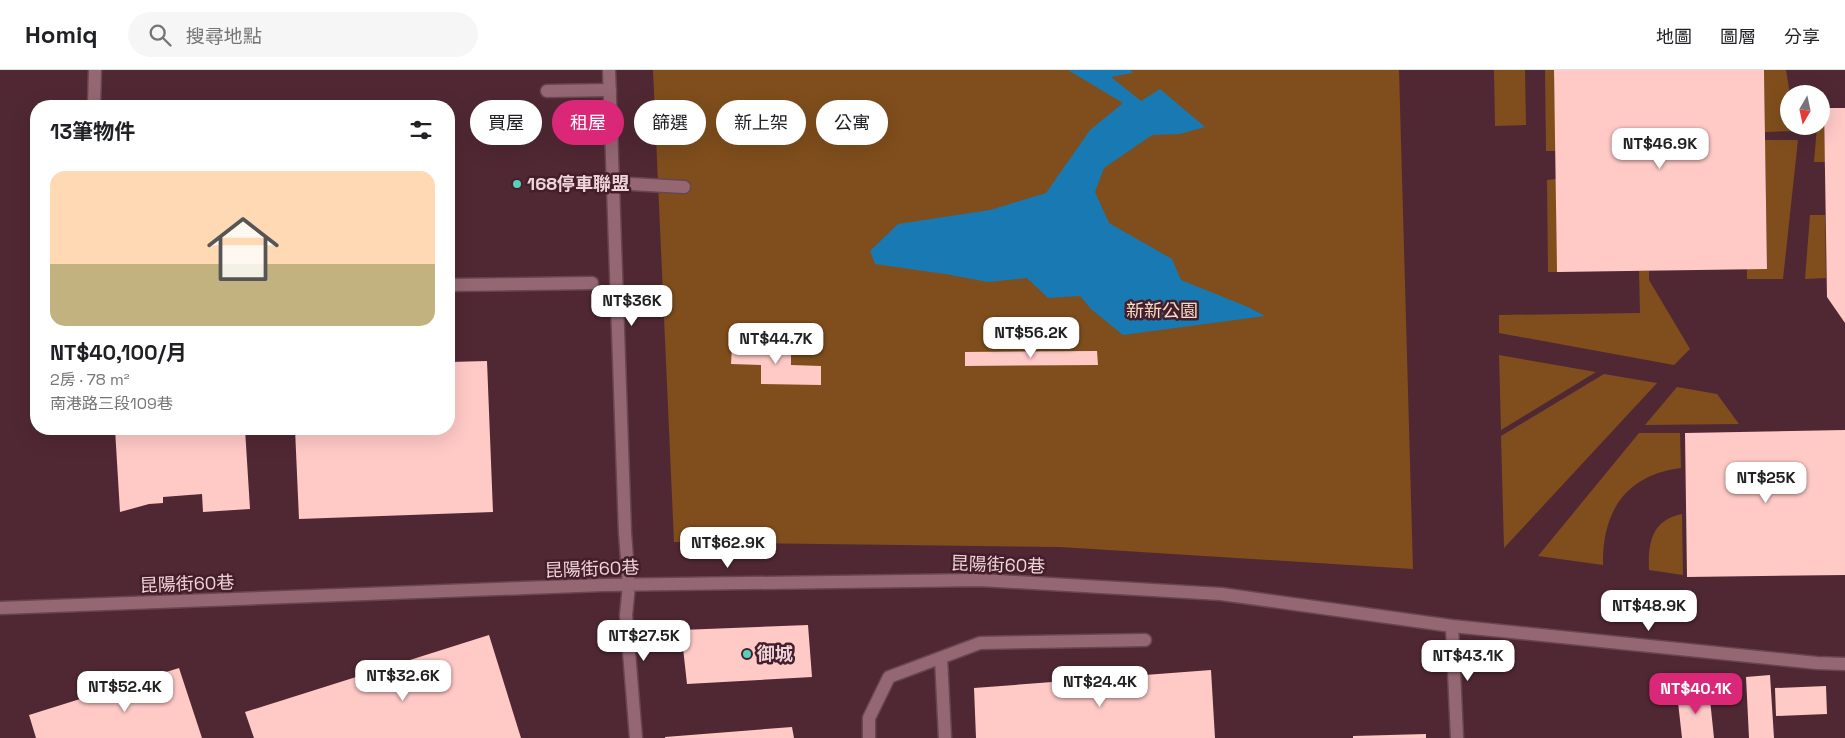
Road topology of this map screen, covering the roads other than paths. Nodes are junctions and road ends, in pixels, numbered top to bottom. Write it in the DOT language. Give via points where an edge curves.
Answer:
graph roads {
  1 [pos="95,70"];
  2 [pos="609,70"];
  3 [pos="610,90"];
  4 [pos="547,91"];
  5 [pos="94,100"];
  6 [pos="613,183"];
  7 [pos="684,187"];
  8 [pos="592,283"];
  9 [pos="455,285"];
  10 [pos="629,585"];
  11 [pos="0,608"];
  12 [pos="1452,626"];
  13 [pos="1145,640"];
  14 [pos="941,658"];
  15 [pos="1845,664"];
  16 [pos="636,738"];
  17 [pos="869,738"];
  18 [pos="945,738"];
  19 [pos="1457,738"];
  1 -- 5 [label="street"];
  2 -- 3 [label="street"];
  3 -- 4 [label="street"];
  3 -- 6 [label="street"];
  6 -- 7 [label="street"];
  6 -- 10 [label="street"];
  8 -- 9 [label="street"];
  10 -- 11 [label="street, 昆陽街60巷"];
  10 -- 12 [label="street, 昆陽街60巷" via="980,580 1221,594"];
  10 -- 16 [label="street" via="626,615"];
  12 -- 15 [label="street, 昆陽街60巷"];
  12 -- 19 [label="street"];
  13 -- 14 [label="street" via="980,643"];
  14 -- 17 [label="street" via="889,677 869,718"];
  14 -- 18 [label="street"];
}
